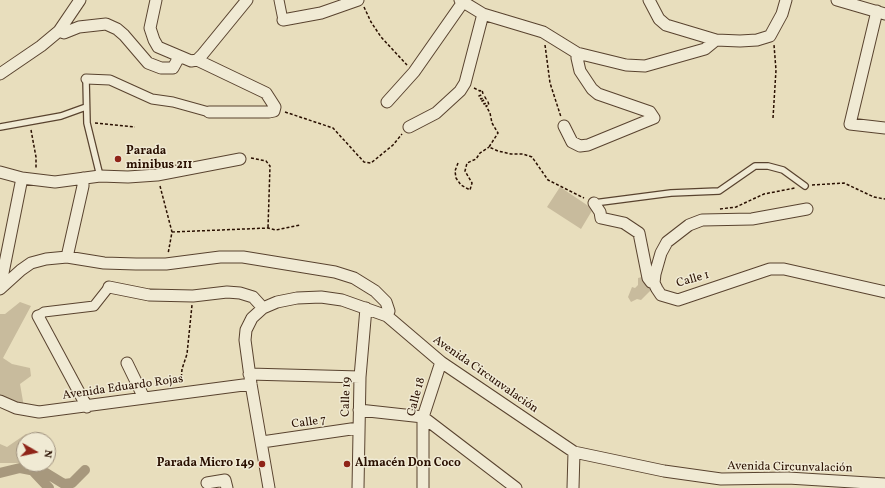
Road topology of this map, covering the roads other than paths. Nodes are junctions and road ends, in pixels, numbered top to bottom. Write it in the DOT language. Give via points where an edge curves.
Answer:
graph roads {
  1 [pos="80,0"];
  2 [pos="156,0"];
  3 [pos="247,0"];
  4 [pos="279,0"];
  5 [pos="649,0"];
  6 [pos="786,0"];
  7 [pos="837,0"];
  8 [pos="461,1"];
  9 [pos="361,4"];
  10 [pos="881,12"];
  11 [pos="483,14"];
  12 [pos="283,20"];
  13 [pos="59,31"];
  14 [pos="716,40"];
  15 [pos="578,53"];
  16 [pos="179,57"];
  17 [pos="197,60"];
  18 [pos="0,74"];
  19 [pos="86,79"];
  20 [pos="387,102"];
  21 [pos="86,107"];
  22 [pos="208,112"];
  23 [pos="564,126"];
  24 [pos="0,127"];
  25 [pos="409,127"];
  26 [pos="885,128"];
  27 [pos="240,159"];
  28 [pos="0,172"];
  29 [pos="100,176"];
  30 [pos="22,178"];
  31 [pos="83,178"];
  32 [pos="805,186"];
  33 [pos="594,203"];
  34 [pos="807,209"];
  35 [pos="67,257"];
  36 [pos="654,283"];
  37 [pos="109,287"];
  38 [pos="0,288"];
  39 [pos="885,292"];
  40 [pos="262,308"];
  41 [pos="366,308"];
  42 [pos="38,316"];
  43 [pos="387,316"];
  44 [pos="441,362"];
  45 [pos="127,363"];
  46 [pos="360,378"];
  47 [pos="250,379"];
  48 [pos="144,398"];
  49 [pos="0,401"];
  50 [pos="87,407"];
  51 [pos="359,410"];
  52 [pos="423,418"];
  53 [pos="358,428"];
  54 [pos="262,442"];
  55 [pos="574,452"];
  56 [pos="207,483"];
  57 [pos="721,484"];
  58 [pos="885,484"];
  59 [pos="227,488"];
  60 [pos="269,488"];
  61 [pos="358,488"];
  62 [pos="423,488"];
  63 [pos="516,488"];
  64 [pos="573,488"];
  1 -- 13 [label="street"];
  2 -- 16 [label="street" via="150,28 154,40 158,47"];
  3 -- 17 [label="street"];
  4 -- 12 [label="street"];
  5 -- 14 [label="street" via="659,19 666,25"];
  6 -- 14 [label="street" via="782,14 770,36 751,41"];
  7 -- 10 [label="street"];
  8 -- 11 [label="street"];
  8 -- 20 [label="street" via="414,72"];
  9 -- 12 [label="street"];
  10 -- 26 [label="street" via="850,124"];
  11 -- 15 [label="street" via="543,32"];
  11 -- 25 [label="street" via="465,83 451,101 436,113"];
  13 -- 16 [label="street" via="64,33 79,27 106,24 124,35 148,63 161,68 173,68"];
  13 -- 18 [label="street" via="42,46"];
  14 -- 15 [label="street" via="705,49 645,66 612,63"];
  15 -- 23 [label="street" via="576,58 580,71 592,89 598,94 650,112 654,118 598,142 580,146 572,142"];
  16 -- 17 [label="street"];
  17 -- 22 [label="street" via="266,93 274,103 275,109 269,112"];
  19 -- 21 [label="lane"];
  19 -- 22 [label="street" via="110,80 152,99"];
  21 -- 24 [label="lane" via="61,116"];
  21 -- 29 [label="lane" via="87,122"];
  27 -- 29 [label="street" via="156,174"];
  28 -- 30 [label="street"];
  29 -- 31 [label="street"];
  30 -- 31 [label="street" via="56,182"];
  30 -- 38 [label="street"];
  31 -- 35 [label="street"];
  32 -- 33 [label="lane" via="783,170 756,166 719,192 672,193"];
  33 -- 36 [label="street, Calle 1" via="601,218 624,223 639,233 648,278"];
  34 -- 36 [label="street" via="752,219 713,218 689,225 667,242 657,265"];
  35 -- 38 [label="street" via="31,263"];
  35 -- 43 [label="street" via="104,263 166,264 220,257 243,257 335,272 354,278 375,291 386,302 389,310"];
  36 -- 39 [label="street, Calle 1" via="661,295 678,300 770,269 784,268"];
  37 -- 40 [label="street" via="148,295 193,296 227,292 246,294 253,297"];
  37 -- 42 [label="street" via="94,306 44,312"];
  40 -- 41 [label="street, Avenida Circunvalación" via="297,298 342,300"];
  40 -- 47 [label="street" via="252,318 246,330"];
  41 -- 43 [label="street, Avenida Circunvalación"];
  41 -- 46 [label="street, Calle 19"];
  42 -- 50 [label="street"];
  43 -- 44 [label="street, Avenida Circunvalación"];
  44 -- 52 [label="street, Calle 18"];
  44 -- 55 [label="street, Avenida Circunvalación"];
  45 -- 48 [label="street"];
  46 -- 47 [label="street, Avenida Eduardo Rojas"];
  46 -- 51 [label="street, Calle 19"];
  47 -- 48 [label="street, Avenida Eduardo Rojas"];
  47 -- 54 [label="street"];
  48 -- 50 [label="street, Avenida Eduardo Rojas"];
  49 -- 50 [label="street, Avenida Eduardo Rojas" via="16,408 39,412"];
  51 -- 52 [label="street"];
  51 -- 53 [label="street, Calle 19"];
  52 -- 62 [label="street, Calle 18"];
  52 -- 63 [label="street"];
  53 -- 54 [label="street, Calle 7"];
  53 -- 61 [label="street, Calle 19"];
  54 -- 60 [label="street"];
  55 -- 57 [label="street, Avenida Circunvalación"];
  55 -- 64 [label="street"];
  56 -- 59 [label="street" via="225,480"];
  57 -- 58 [label="street, Avenida Circunvalación" via="788,478"];
}
